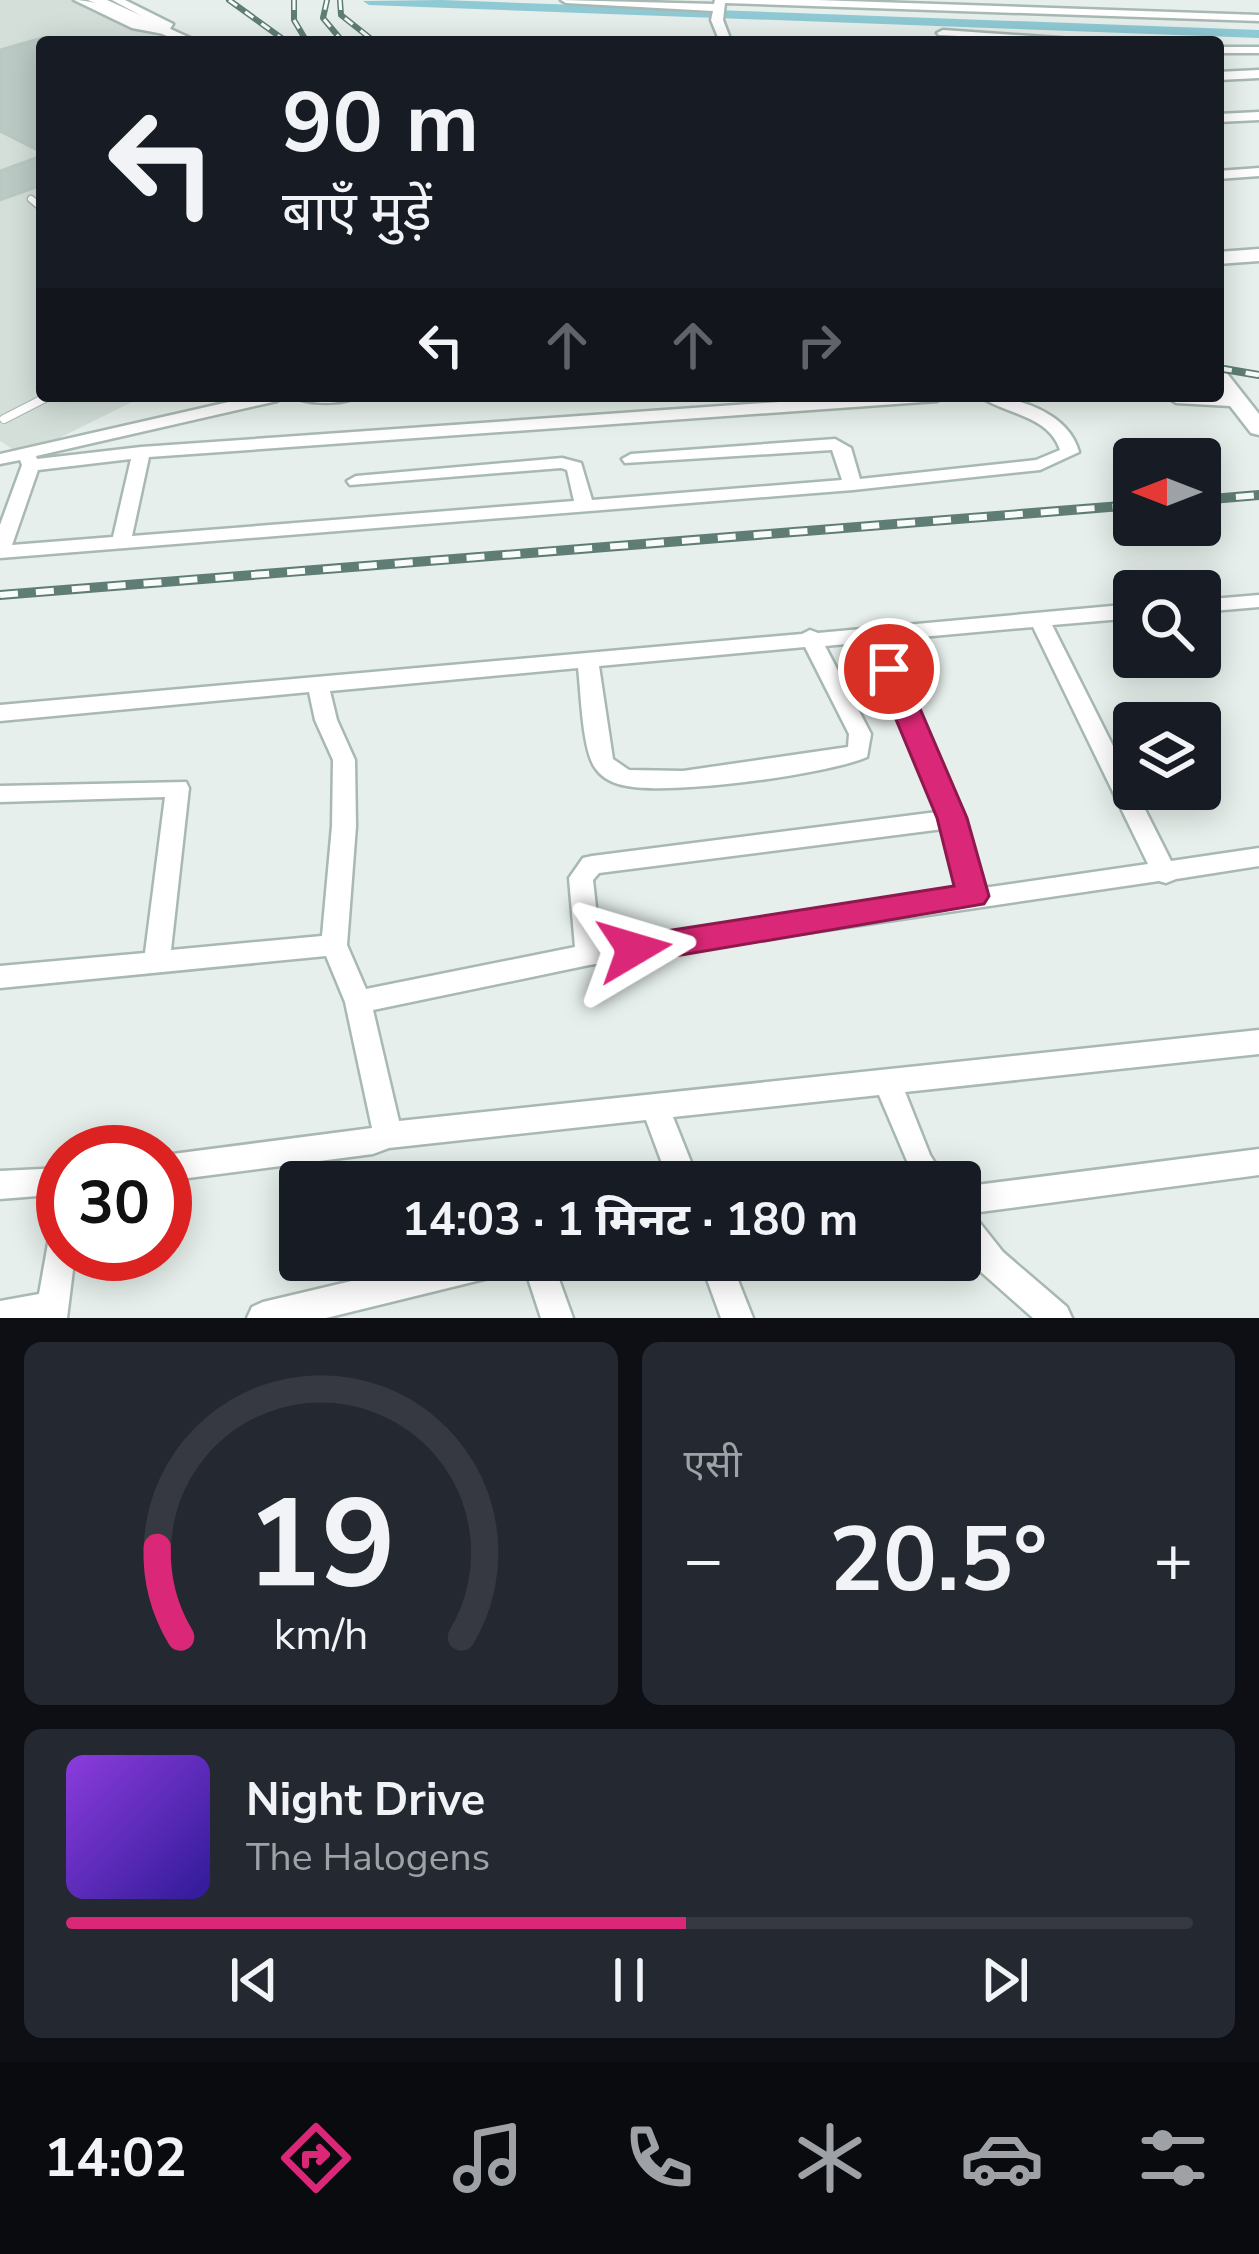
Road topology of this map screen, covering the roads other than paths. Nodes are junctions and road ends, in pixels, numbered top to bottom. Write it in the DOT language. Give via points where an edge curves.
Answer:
graph roads {
  1 [pos="79,0"];
  2 [pos="95,0"];
  3 [pos="117,0"];
  4 [pos="566,0"];
  5 [pos="1233,0"];
  6 [pos="719,7"];
  7 [pos="1258,18"];
  8 [pos="165,30"];
  9 [pos="943,33"];
  10 [pos="179,36"];
  11 [pos="986,36"];
  12 [pos="1224,50"];
  13 [pos="1259,50"];
  14 [pos="1259,74"];
  15 [pos="1224,76"];
  16 [pos="1259,116"];
  17 [pos="1224,118"];
  18 [pos="1259,172"];
  19 [pos="1224,175"];
  20 [pos="31,200"];
  21 [pos="36,204"];
  22 [pos="1259,255"];
  23 [pos="1224,258"];
  24 [pos="1224,384"];
  25 [pos="1224,399"];
  26 [pos="1237,400"];
  27 [pos="38,402"];
  28 [pos="255,402"];
  29 [pos="819,402"];
  30 [pos="871,402"];
  31 [pos="1000,402"];
  32 [pos="827,406"];
  33 [pos="4,419"];
  34 [pos="1259,428"];
  35 [pos="747,449"];
  36 [pos="141,452"];
  37 [pos="0,459"];
  38 [pos="631,459"];
  39 [pos="29,460"];
  40 [pos="489,470"];
  41 [pos="356,481"];
  42 [pos="853,485"];
  43 [pos="756,493"];
  44 [pos="584,506"];
  45 [pos="484,514"];
  46 [pos="121,544"];
  47 [pos="1259,601"];
  48 [pos="1221,604"];
  49 [pos="1113,613"];
  50 [pos="1040,619"];
  51 [pos="874,632"];
  52 [pos="810,637"];
  53 [pos="587,658"];
  54 [pos="319,687"];
  55 [pos="0,713"];
  56 [pos="0,794"];
  57 [pos="952,818"];
  58 [pos="1259,857"];
  59 [pos="1166,874"];
  60 [pos="973,896"];
  61 [pos="334,944"];
  62 [pos="589,955"];
  63 [pos="157,961"];
  64 [pos="0,977"];
  65 [pos="358,1002"];
  66 [pos="1259,1042"];
  67 [pos="887,1080"];
  68 [pos="656,1109"];
  69 [pos="388,1135"];
  70 [pos="676,1161"];
  71 [pos="919,1161"];
  72 [pos="1259,1162"];
  73 [pos="192,1164"];
  74 [pos="36,1183"];
  75 [pos="0,1185"];
  76 [pos="981,1198"];
  77 [pos="981,1248"];
  78 [pos="56,1281"];
  79 [pos="414,1281"];
  80 [pos="544,1281"];
  81 [pos="723,1281"];
  82 [pos="52,1312"];
  83 [pos="0,1317"];
  84 [pos="262,1318"];
  85 [pos="556,1318"];
  86 [pos="737,1318"];
  87 [pos="1056,1318"];
  1 -- 8 [label="street"];
  2 -- 8 [label="street"];
  3 -- 8 [label="street" via="167,24"];
  4 -- 6 [label="street"];
  5 -- 7 [label="street"];
  6 -- 7 [label="street"];
  8 -- 10 [label="street"];
  9 -- 11 [label="street"];
  12 -- 13 [label="street"];
  14 -- 15 [label="street"];
  16 -- 17 [label="street"];
  18 -- 19 [label="street"];
  20 -- 21 [label="lane"];
  22 -- 23 [label="street"];
  24 -- 26 [label="street"];
  25 -- 26 [label="street"];
  26 -- 34 [label="street"];
  27 -- 33 [label="lane"];
  28 -- 39 [label="street"];
  29 -- 32 [label="street"];
  30 -- 32 [label="street"];
  31 -- 42 [label="street" via="1058,428 1070,452 1040,465"];
  32 -- 36 [label="street"];
  35 -- 38 [label="street"];
  35 -- 42 [label="street" via="835,444"];
  35 -- 43 [label="street"];
  36 -- 39 [label="street"];
  36 -- 46 [label="street"];
  37 -- 39 [label="street"];
  39 -- 46 [label="street" via="0,552"];
  40 -- 41 [label="street"];
  40 -- 44 [label="street" via="570,464"];
  40 -- 45 [label="street"];
  42 -- 43 [label="street"];
  43 -- 44 [label="street"];
  44 -- 45 [label="street"];
  45 -- 46 [label="street"];
  47 -- 48 [label="street"];
  49 -- 50 [label="street"];
  50 -- 51 [label="street"];
  50 -- 59 [label="street" via="1124,803"];
  51 -- 52 [label="street"];
  51 -- 57 [label="street"];
  52 -- 53 [label="street"];
  52 -- 53 [label="street" via="860,734 859,752 667,778 631,779 602,761"];
  53 -- 54 [label="street"];
  54 -- 55 [label="street"];
  54 -- 61 [label="street" via="344,760"];
  56 -- 63 [label="street" via="178,788"];
  57 -- 60 [label="street"];
  57 -- 62 [label="street" via="592,865 581,878"];
  58 -- 59 [label="street"];
  59 -- 60 [label="street"];
  60 -- 62 [label="street"];
  61 -- 63 [label="street"];
  61 -- 65 [label="street"];
  62 -- 65 [label="street"];
  63 -- 64 [label="street"];
  65 -- 69 [label="street"];
  66 -- 67 [label="street"];
  67 -- 68 [label="street"];
  67 -- 71 [label="street"];
  68 -- 69 [label="street"];
  68 -- 70 [label="street"];
  69 -- 73 [label="street"];
  72 -- 76 [label="street"];
  74 -- 75 [label="street"];
  77 -- 87 [label="street"];
  78 -- 82 [label="street"];
  79 -- 84 [label="street"];
  80 -- 85 [label="street"];
  81 -- 86 [label="street"];
  82 -- 83 [label="street"];
}
